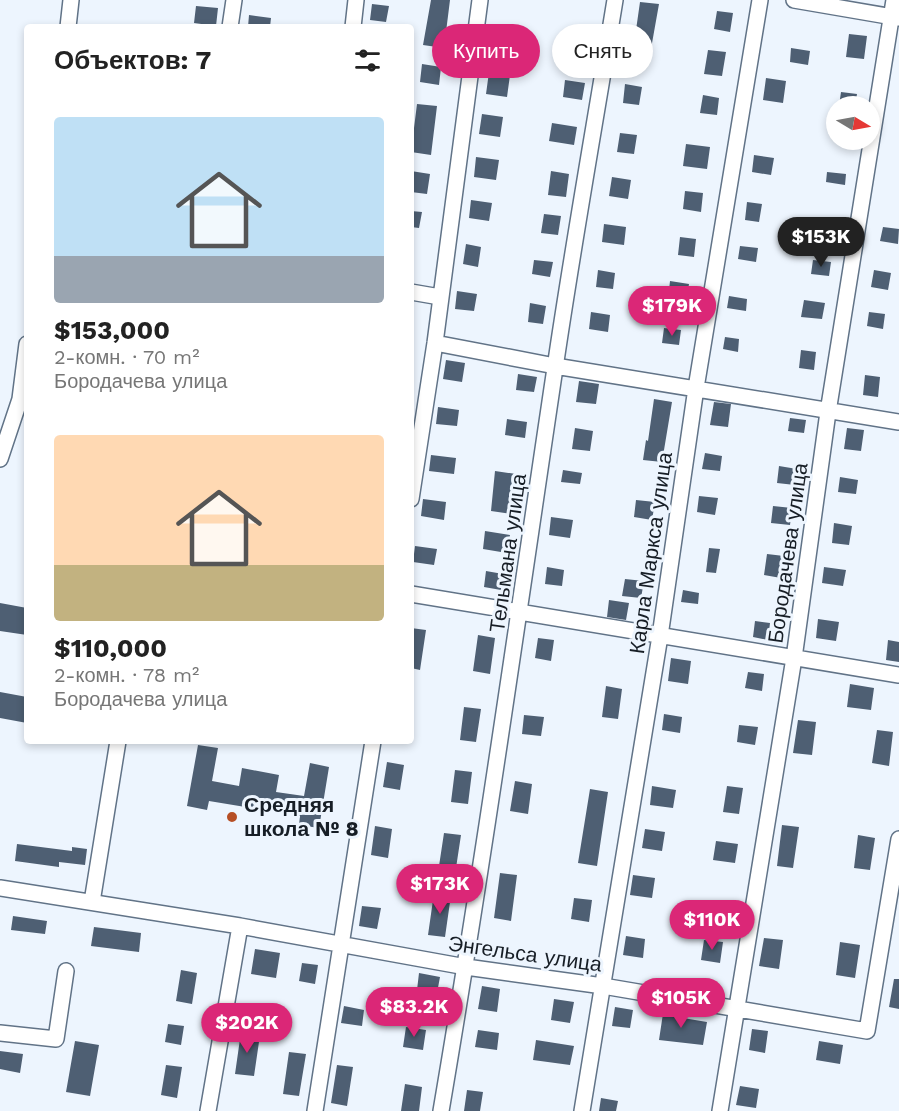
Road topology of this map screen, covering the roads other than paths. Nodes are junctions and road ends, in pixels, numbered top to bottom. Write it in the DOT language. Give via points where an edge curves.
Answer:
graph roads {
  1 [pos="71,0"];
  2 [pos="234,0"];
  3 [pos="356,0"];
  4 [pos="480,0"];
  5 [pos="615,0"];
  6 [pos="760,0"];
  7 [pos="794,0"];
  8 [pos="894,0"];
  9 [pos="895,17"];
  10 [pos="68,24"];
  11 [pos="230,24"];
  12 [pos="352,24"];
  13 [pos="414,293"];
  14 [pos="440,297"];
  15 [pos="435,343"];
  16 [pos="555,366"];
  17 [pos="24,377"];
  18 [pos="696,388"];
  19 [pos="828,412"];
  20 [pos="899,422"];
  21 [pos="0,459"];
  22 [pos="414,480"];
  23 [pos="414,595"];
  24 [pos="520,614"];
  25 [pos="660,636"];
  26 [pos="794,658"];
  27 [pos="899,675"];
  28 [pos="118,744"];
  29 [pos="372,744"];
  30 [pos="899,839"];
  31 [pos="0,888"];
  32 [pos="92,902"];
  33 [pos="240,926"];
  34 [pos="339,945"];
  35 [pos="466,967"];
  36 [pos="66,970"];
  37 [pos="603,986"];
  38 [pos="736,1009"];
  39 [pos="0,1033"];
  40 [pos="208,1111"];
  41 [pos="315,1111"];
  42 [pos="441,1111"];
  43 [pos="582,1111"];
  44 [pos="720,1111"];
  1 -- 10 [label="street"];
  2 -- 11 [label="street"];
  3 -- 12 [label="street"];
  4 -- 14 [label="street"];
  5 -- 16 [label="street, Тельмана улица"];
  6 -- 18 [label="street, Карла Маркса улица"];
  7 -- 9 [label="street"];
  8 -- 9 [label="street, Бородачева улица"];
  9 -- 19 [label="street, Бородачева улица"];
  13 -- 14 [label="street"];
  14 -- 15 [label="street"];
  15 -- 16 [label="street"];
  15 -- 22 [label="street"];
  16 -- 18 [label="street"];
  16 -- 24 [label="street, Тельмана улица"];
  17 -- 21 [label="street"];
  18 -- 19 [label="street"];
  18 -- 25 [label="street, Карла Маркса улица"];
  19 -- 20 [label="street"];
  19 -- 26 [label="street, Бородачева улица"];
  23 -- 24 [label="street"];
  24 -- 25 [label="street"];
  24 -- 35 [label="street, Тельмана улица"];
  25 -- 26 [label="street"];
  25 -- 37 [label="street, Карла Маркса улица"];
  26 -- 27 [label="street"];
  26 -- 38 [label="street, Бородачева улица"];
  28 -- 32 [label="street"];
  29 -- 34 [label="street"];
  30 -- 38 [label="street, Энгельса улица" via="867,1031"];
  31 -- 32 [label="street, Энгельса улица"];
  32 -- 33 [label="street, Энгельса улица"];
  33 -- 34 [label="street, Энгельса улица"];
  33 -- 40 [label="street"];
  34 -- 35 [label="street, Энгельса улица"];
  34 -- 41 [label="street"];
  35 -- 37 [label="street, Энгельса улица"];
  35 -- 42 [label="street, Тельмана улица"];
  36 -- 39 [label="street" via="56,1040"];
  37 -- 38 [label="street, Энгельса улица"];
  37 -- 43 [label="street, Карла Маркса улица"];
  38 -- 44 [label="street, Бородачева улица"];
}
